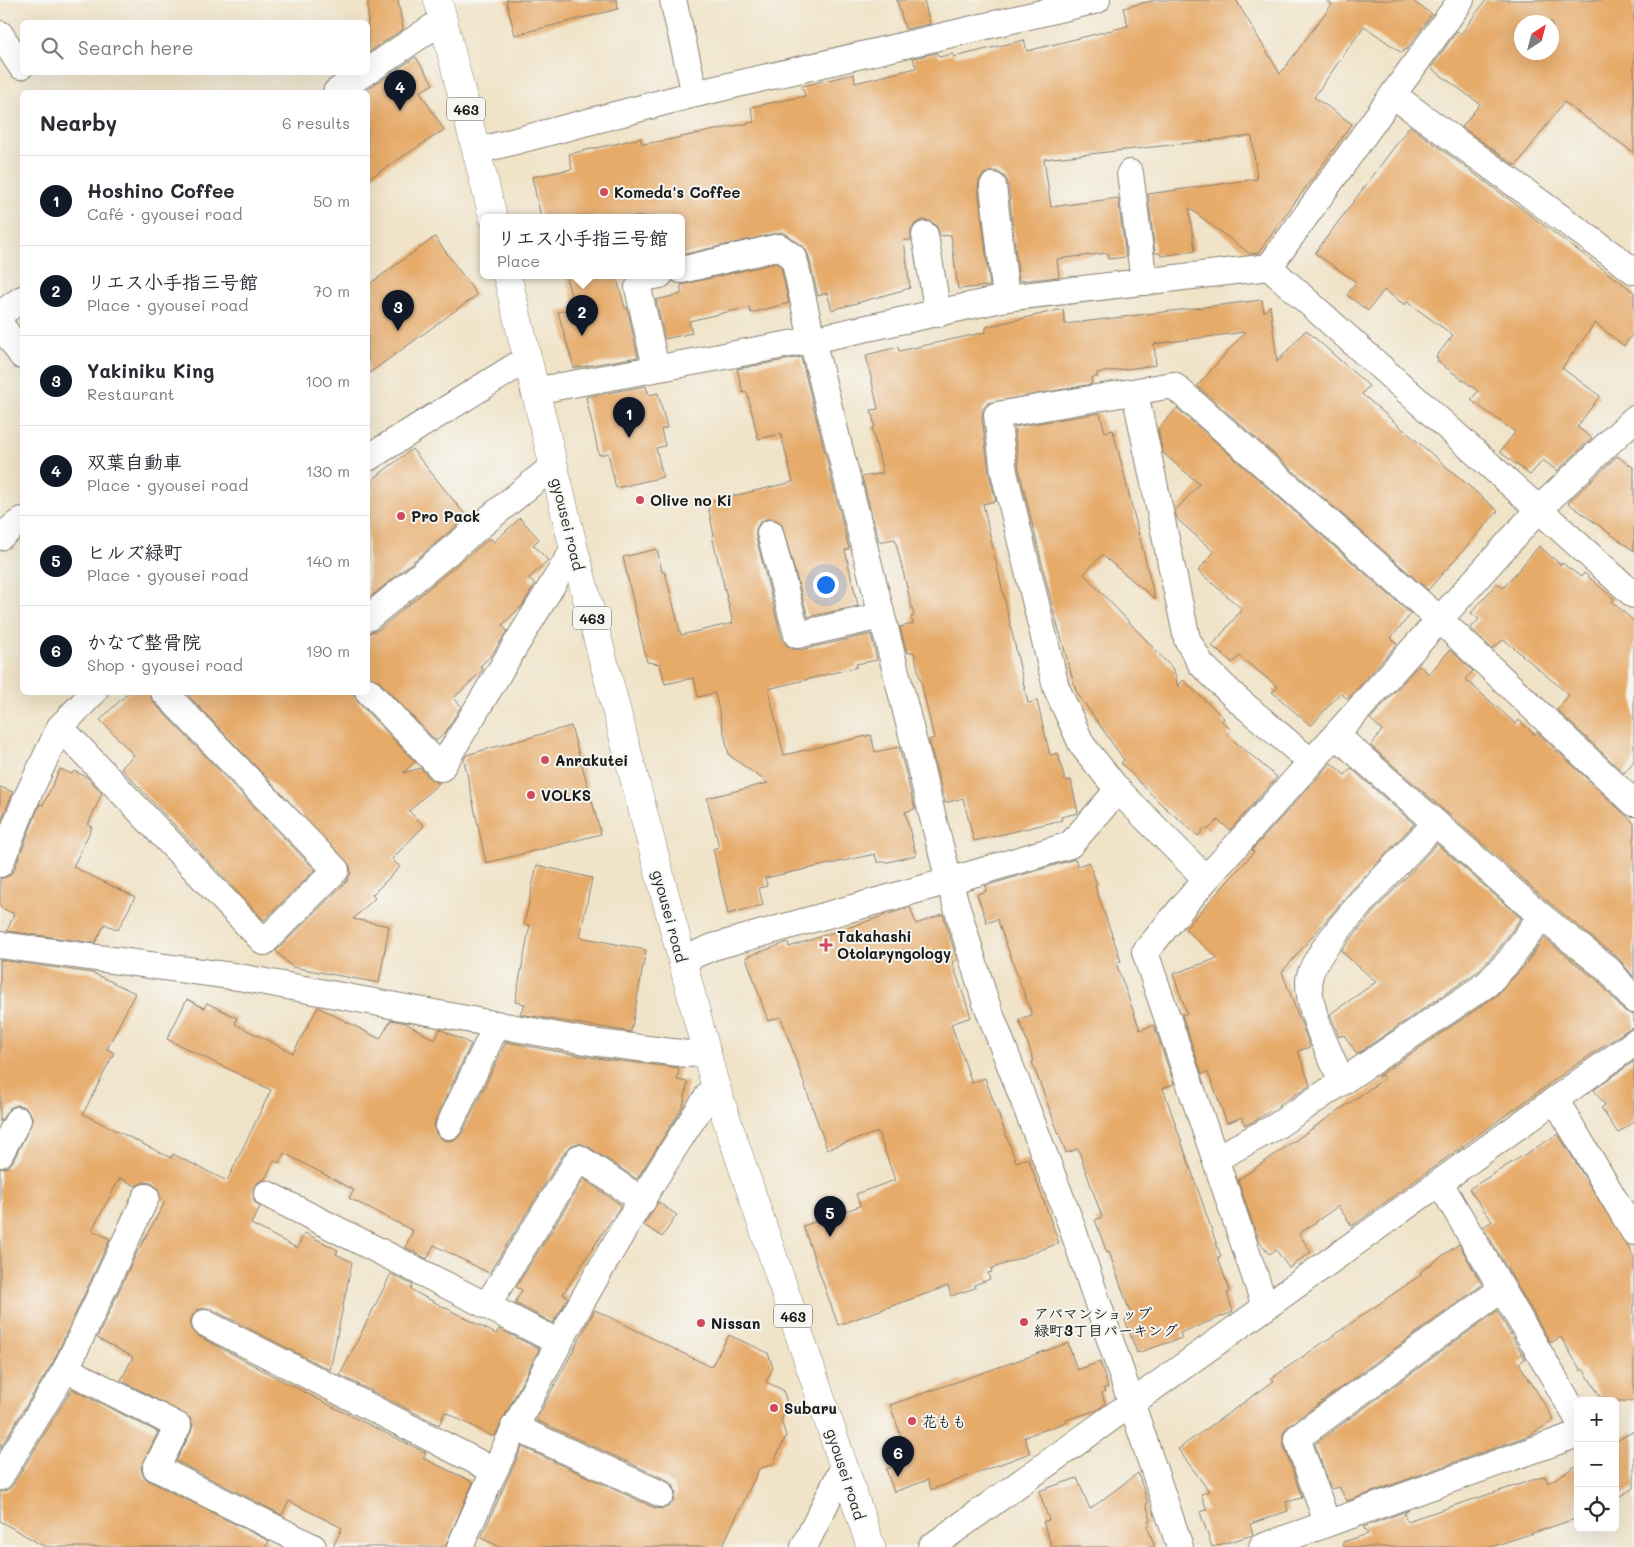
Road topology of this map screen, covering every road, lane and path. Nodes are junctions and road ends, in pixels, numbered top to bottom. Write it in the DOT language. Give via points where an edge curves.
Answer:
graph roads {
  1 [pos="672,0"];
  2 [pos="1097,0"];
  3 [pos="1460,0"];
  4 [pos="441,10"];
  5 [pos="0,34"];
  6 [pos="20,64"];
  7 [pos="370,69"];
  8 [pos="362,75"];
  9 [pos="339,90"];
  10 [pos="695,94"];
  11 [pos="1393,95"];
  12 [pos="477,151"];
  13 [pos="1130,173"];
  14 [pos="993,186"];
  15 [pos="492,214"];
  16 [pos="925,235"];
  17 [pos="1269,267"];
  18 [pos="685,269"];
  19 [pos="1634,271"];
  20 [pos="508,279"];
  21 [pos="643,279"];
  22 [pos="1144,282"];
  23 [pos="1006,298"];
  24 [pos="20,300"];
  25 [pos="0,314"];
  26 [pos="938,314"];
  27 [pos="0,323"];
  28 [pos="812,340"];
  29 [pos="20,353"];
  30 [pos="527,359"];
  31 [pos="656,368"];
  32 [pos="534,391"];
  33 [pos="1135,393"];
  34 [pos="1634,419"];
  35 [pos="370,457"];
  36 [pos="553,466"];
  37 [pos="1539,509"];
  38 [pos="20,522"];
  39 [pos="770,533"];
  40 [pos="0,538"];
  41 [pos="574,549"];
  42 [pos="1634,595"];
  43 [pos="370,616"];
  44 [pos="881,616"];
  45 [pos="1439,619"];
  46 [pos="370,693"];
  47 [pos="91,695"];
  48 [pos="167,695"];
  49 [pos="60,727"];
  50 [pos="1336,735"];
  51 [pos="1311,762"];
  52 [pos="1118,790"];
  53 [pos="1634,803"];
  54 [pos="1436,823"];
  55 [pos="0,864"];
  56 [pos="1206,879"];
  57 [pos="949,881"];
  58 [pos="1541,916"];
  59 [pos="264,942"];
  60 [pos="0,945"];
  61 [pos="682,960"];
  62 [pos="240,977"];
  63 [pos="1634,1000"];
  64 [pos="497,1024"];
  65 [pos="1634,1043"];
  66 [pos="707,1052"];
  67 [pos="1342,1081"];
  68 [pos="715,1085"];
  69 [pos="1556,1101"];
  70 [pos="18,1120"];
  71 [pos="449,1126"];
  72 [pos="0,1154"];
  73 [pos="1214,1159"];
  74 [pos="1440,1183"];
  75 [pos="268,1194"];
  76 [pos="146,1197"];
  77 [pos="643,1201"];
  78 [pos="1634,1232"];
  79 [pos="1502,1289"];
  80 [pos="487,1305"];
  81 [pos="1265,1306"];
  82 [pos="205,1323"];
  83 [pos="558,1342"];
  84 [pos="66,1370"];
  85 [pos="1130,1405"];
  86 [pos="1574,1412"];
  87 [pos="514,1427"];
  88 [pos="1574,1435"];
  89 [pos="844,1466"];
  90 [pos="493,1470"];
  91 [pos="0,1477"];
  92 [pos="662,1494"];
  93 [pos="1327,1523"];
  94 [pos="313,1547"];
  95 [pos="460,1547"];
  96 [pos="804,1547"];
  97 [pos="871,1547"];
  98 [pos="931,1547"];
  99 [pos="1180,1547"];
  100 [pos="1262,1547"];
  1 -- 10 [label="street"];
  2 -- 10 [label="street"];
  3 -- 11 [label="street"];
  4 -- 7 [label="street"];
  4 -- 12 [label="highway, 463"];
  5 -- 6 [label="street"];
  8 -- 9 [label="street"];
  10 -- 12 [label="street"];
  11 -- 17 [label="street"];
  11 -- 19 [label="street"];
  12 -- 15 [label="highway, 463"];
  13 -- 22 [label="street"];
  14 -- 23 [label="street"];
  16 -- 26 [label="street"];
  17 -- 22 [label="street"];
  17 -- 37 [label="street"];
  18 -- 28 [label="street" via="779,247 794,258"];
  20 -- 30 [label="highway, gyousei road / 463"];
  21 -- 31 [label="street" via="638,288"];
  22 -- 23 [label="street"];
  23 -- 26 [label="street"];
  24 -- 25 [label="street"];
  26 -- 28 [label="street"];
  27 -- 29 [label="street"];
  28 -- 31 [label="street"];
  28 -- 44 [label="street"];
  30 -- 32 [label="highway, gyousei road / 463"];
  30 -- 35 [label="street"];
  31 -- 32 [label="street"];
  32 -- 36 [label="highway, gyousei road / 463"];
  33 -- 45 [label="street" via="1173,385"];
  33 -- 51 [label="street" via="1187,639 1201,664"];
  33 -- 52 [label="street" via="997,415 1004,472 1056,687 1082,745"];
  34 -- 37 [label="street"];
  36 -- 41 [label="highway, gyousei road / 463"];
  36 -- 43 [label="street"];
  37 -- 42 [label="street"];
  37 -- 45 [label="street"];
  38 -- 40 [label="street"];
  39 -- 44 [label="street" via="797,635"];
  41 -- 46 [label="street" via="441,768"];
  41 -- 61 [label="highway, gyousei road / 463"];
  44 -- 57 [label="street"];
  45 -- 50 [label="street"];
  45 -- 53 [label="street"];
  47 -- 49 [label="street"];
  48 -- 59 [label="street" via="336,870"];
  49 -- 55 [label="street"];
  49 -- 59 [label="street"];
  50 -- 51 [label="street"];
  50 -- 54 [label="street"];
  51 -- 56 [label="street"];
  52 -- 56 [label="street"];
  52 -- 57 [label="street" via="1070,845"];
  54 -- 58 [label="street"];
  54 -- 67 [label="street" via="1338,929 1309,978 1326,1049"];
  56 -- 73 [label="street" via="1145,952"];
  57 -- 61 [label="street" via="713,947"];
  57 -- 85 [label="street" via="984,1000 1071,1224"];
  58 -- 63 [label="street" via="1609,970"];
  58 -- 67 [label="street" via="1488,984"];
  59 -- 62 [label="street" via="247,961"];
  60 -- 62 [label="street"];
  61 -- 66 [label="highway, gyousei road / 463"];
  62 -- 64 [label="street"];
  64 -- 66 [label="street" via="591,1042 688,1054"];
  64 -- 71 [label="street"];
  65 -- 69 [label="street"];
  66 -- 68 [label="highway, gyousei road / 463"];
  67 -- 73 [label="street" via="1275,1127"];
  68 -- 77 [label="street"];
  68 -- 89 [label="highway, gyousei road / 463"];
  69 -- 74 [label="street"];
  69 -- 78 [label="street"];
  70 -- 72 [label="street"];
  73 -- 81 [label="street"];
  74 -- 79 [label="street"];
  74 -- 81 [label="street"];
  75 -- 80 [label="street"];
  76 -- 84 [label="street"];
  77 -- 80 [label="street" via="579,1158"];
  77 -- 83 [label="street"];
  79 -- 86 [label="street"];
  79 -- 93 [label="street" via="1297,1438"];
  80 -- 83 [label="street"];
  81 -- 85 [label="street"];
  82 -- 90 [label="street"];
  83 -- 87 [label="street"];
  84 -- 91 [label="street"];
  84 -- 94 [label="street" via="178,1426 156,1468"];
  85 -- 98 [label="street"];
  85 -- 99 [label="street"];
  87 -- 90 [label="street"];
  87 -- 92 [label="street"];
  88 -- 93 [label="street"];
  89 -- 96 [label="street"];
  89 -- 97 [label="highway, gyousei road / 463"];
  90 -- 95 [label="street"];
  93 -- 100 [label="street"];
}
